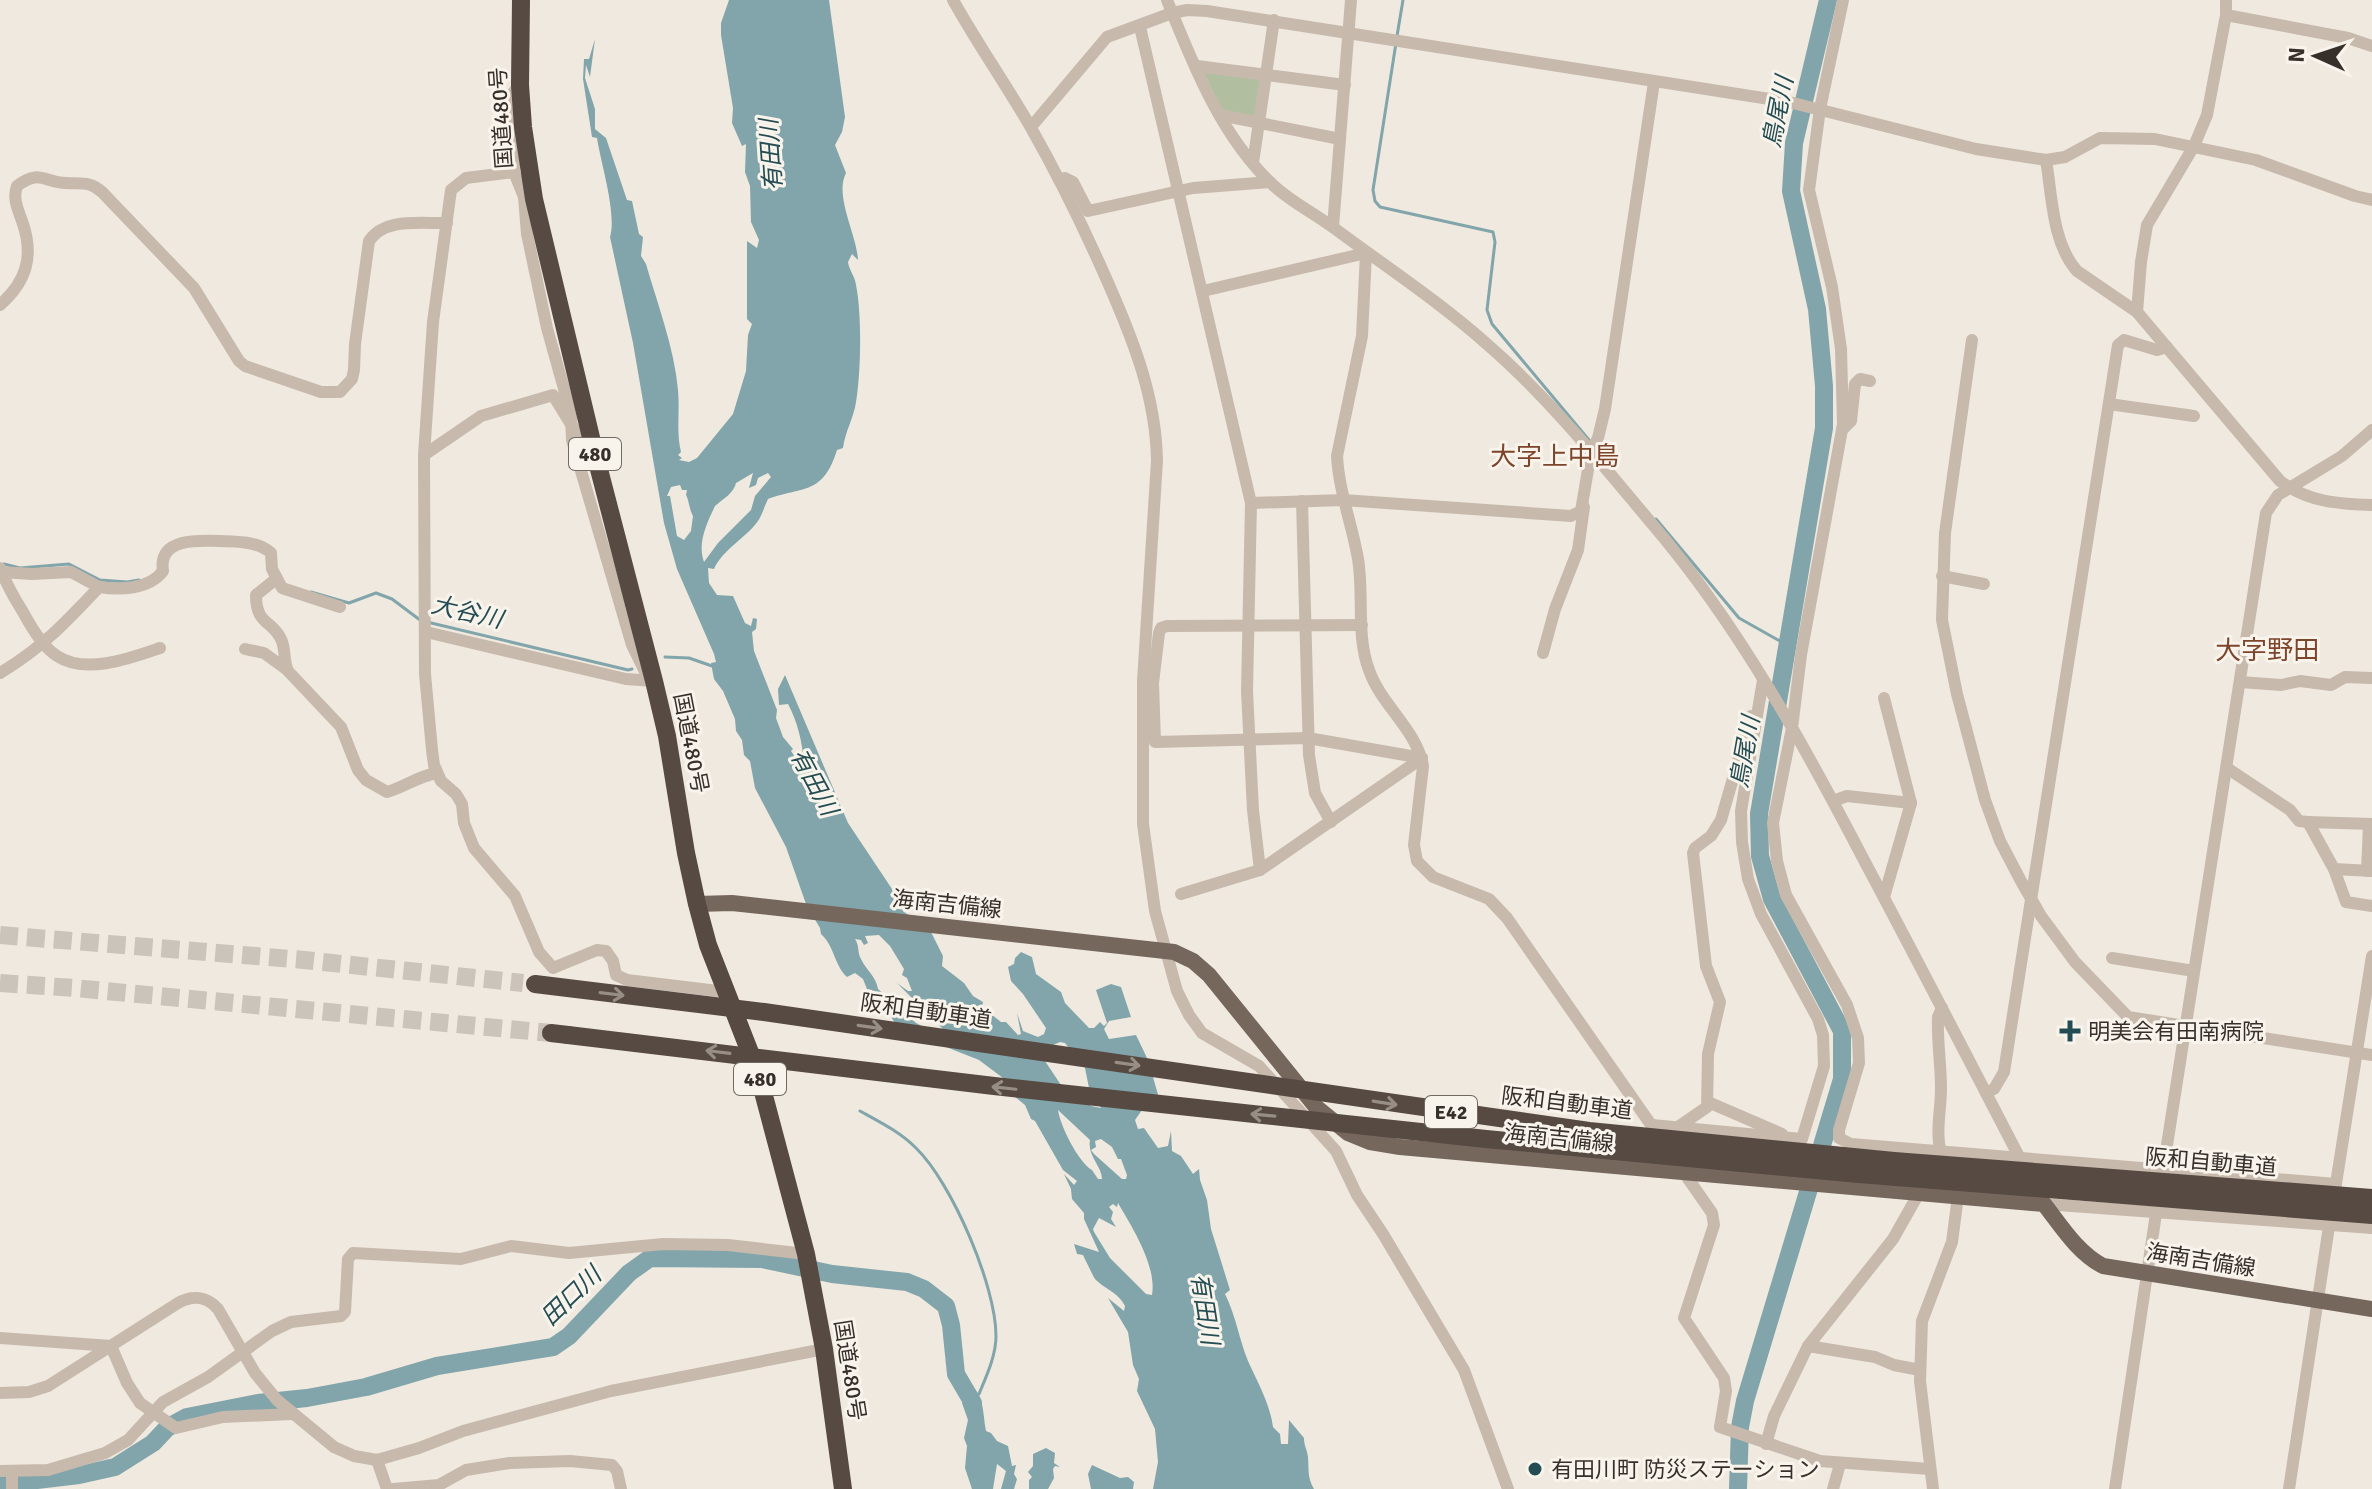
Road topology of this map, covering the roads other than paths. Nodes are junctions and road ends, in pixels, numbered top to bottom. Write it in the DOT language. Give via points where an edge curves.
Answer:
graph roads {
  1 [pos="521,0"];
  2 [pos="953,0"];
  3 [pos="1167,0"];
  4 [pos="1351,0"];
  5 [pos="1843,0"];
  6 [pos="2226,0"];
  7 [pos="1187,5"];
  8 [pos="1172,13"];
  9 [pos="2226,15"];
  10 [pos="1274,20"];
  11 [pos="1140,27"];
  12 [pos="1350,32"];
  13 [pos="2372,46"];
  14 [pos="1197,66"];
  15 [pos="1267,75"];
  16 [pos="1654,82"];
  17 [pos="520,85"];
  18 [pos="1345,85"];
  19 [pos="1818,108"];
  20 [pos="1220,115"];
  21 [pos="1259,122"];
  22 [pos="1031,127"];
  23 [pos="1340,139"];
  24 [pos="2194,146"];
  25 [pos="2046,160"];
  26 [pos="1253,163"];
  27 [pos="514,172"];
  28 [pos="1059,180"];
  29 [pos="1270,182"];
  30 [pos="1180,191"];
  31 [pos="529,198"];
  32 [pos="2372,200"];
  33 [pos="447,223"];
  34 [pos="1333,227"];
  35 [pos="1366,253"];
  36 [pos="1203,291"];
  37 [pos="0,305"];
  38 [pos="2137,312"];
  39 [pos="1972,340"];
  40 [pos="2167,347"];
  41 [pos="1870,381"];
  42 [pos="2109,404"];
  43 [pos="2194,416"];
  44 [pos="570,420"];
  45 [pos="1842,430"];
  46 [pos="2372,430"];
  47 [pos="594,450"];
  48 [pos="1591,452"];
  49 [pos="424,455"];
  50 [pos="2288,487"];
  51 [pos="1343,500"];
  52 [pos="1302,501"];
  53 [pos="1251,503"];
  54 [pos="2372,505"];
  55 [pos="1584,507"];
  56 [pos="0,571"];
  57 [pos="1942,576"];
  58 [pos="276,579"];
  59 [pos="1984,584"];
  60 [pos="99,587"];
  61 [pos="340,607"];
  62 [pos="1248,625"];
  63 [pos="1362,625"];
  64 [pos="1305,626"];
  65 [pos="426,632"];
  66 [pos="45,643"];
  67 [pos="160,648"];
  68 [pos="245,649"];
  69 [pos="1543,653"];
  70 [pos="288,671"];
  71 [pos="0,673"];
  72 [pos="2372,678"];
  73 [pos="652,681"];
  74 [pos="1764,681"];
  75 [pos="1148,682"];
  76 [pos="2240,682"];
  77 [pos="1884,698"];
  78 [pos="1790,724"];
  79 [pos="1308,738"];
  80 [pos="1249,740"];
  81 [pos="1422,758"];
  82 [pos="2227,768"];
  83 [pos="437,773"];
  84 [pos="1833,801"];
  85 [pos="1911,803"];
  86 [pos="1331,822"];
  87 [pos="2308,822"];
  88 [pos="2371,824"];
  89 [pos="2334,869"];
  90 [pos="1260,870"];
  91 [pos="2370,871"];
  92 [pos="1181,894"];
  93 [pos="1884,897"];
  94 [pos="2029,897"];
  95 [pos="697,904"];
  96 [pos="2372,906"];
  97 [pos="1159,949"];
  98 [pos="2372,956"];
  99 [pos="2112,958"];
  100 [pos="2194,971"];
  101 [pos="529,984"];
  102 [pos="726,992"];
  103 [pos="1942,1008"];
  104 [pos="2186,1027"];
  105 [pos="560,1034"];
  106 [pos="2358,1053"];
  107 [pos="2372,1055"];
  108 [pos="1986,1093"];
  109 [pos="1708,1102"];
  110 [pos="1652,1125"];
  111 [pos="1678,1127"];
  112 [pos="1789,1139"];
  113 [pos="1940,1152"];
  114 [pos="2020,1158"];
  115 [pos="2163,1169"];
  116 [pos="1683,1172"];
  117 [pos="2336,1184"];
  118 [pos="1919,1193"];
  119 [pos="1940,1195"];
  120 [pos="1958,1196"];
  121 [pos="2372,1198"];
  122 [pos="2044,1204"];
  123 [pos="2156,1212"];
  124 [pos="2372,1215"];
  125 [pos="2330,1224"];
  126 [pos="2372,1228"];
  127 [pos="806,1256"];
  128 [pos="2147,1274"];
  129 [pos="2319,1300"];
  130 [pos="2372,1309"];
  131 [pos="0,1338"];
  132 [pos="111,1346"];
  133 [pos="1808,1346"];
  134 [pos="824,1349"];
  135 [pos="242,1351"];
  136 [pos="1920,1370"];
  137 [pos="0,1393"];
  138 [pos="288,1410"];
  139 [pos="158,1416"];
  140 [pos="1766,1444"];
  141 [pos="377,1460"];
  142 [pos="1840,1464"];
  143 [pos="1930,1469"];
  144 [pos="6,1472"];
  145 [pos="12,1489"];
  146 [pos="390,1489"];
  147 [pos="621,1489"];
  148 [pos="843,1489"];
  149 [pos="1508,1489"];
  150 [pos="1833,1489"];
  151 [pos="1933,1489"];
  152 [pos="2115,1489"];
  153 [pos="2289,1489"];
  1 -- 17 [label="highway, 国道480号 / 480"];
  2 -- 22 [label="street"];
  3 -- 8 [label="street"];
  4 -- 12 [label="street"];
  5 -- 19 [label="street"];
  6 -- 9 [label="street"];
  7 -- 8 [label="street"];
  7 -- 10 [label="street"];
  8 -- 11 [label="street"];
  8 -- 14 [label="street"];
  9 -- 13 [label="street"];
  9 -- 24 [label="street" via="2207,115"];
  10 -- 12 [label="street"];
  10 -- 15 [label="street"];
  11 -- 22 [label="street" via="1103,40"];
  11 -- 30 [label="street"];
  12 -- 16 [label="street"];
  12 -- 18 [label="street"];
  14 -- 15 [label="street"];
  14 -- 20 [label="street"];
  15 -- 18 [label="street"];
  15 -- 21 [label="street"];
  16 -- 19 [label="street"];
  16 -- 48 [label="street" via="1605,409"];
  17 -- 27 [label="street" via="512,94"];
  17 -- 31 [label="highway, 国道480号 / 480"];
  18 -- 23 [label="street"];
  19 -- 25 [label="street" via="1976,149"];
  19 -- 45 [label="street" via="1809,190 1841,349"];
  20 -- 21 [label="street"];
  20 -- 26 [label="street"];
  21 -- 23 [label="street"];
  21 -- 26 [label="street"];
  22 -- 28 [label="street"];
  23 -- 34 [label="street"];
  24 -- 25 [label="street" via="2100,138 2065,157"];
  24 -- 32 [label="street" via="2256,160"];
  24 -- 38 [label="street" via="2147,225"];
  25 -- 38 [label="street" via="2059,236 2070,263"];
  26 -- 29 [label="street"];
  27 -- 31 [label="street"];
  27 -- 33 [label="street" via="457,183 451,190"];
  28 -- 30 [label="street" via="1073,182 1088,211"];
  28 -- 75 [label="street" via="1118,306 1152,406 1157,482"];
  29 -- 30 [label="street"];
  29 -- 34 [label="street"];
  30 -- 36 [label="street"];
  31 -- 44 [label="street" via="527,234"];
  31 -- 47 [label="highway, 国道480号 / 480"];
  33 -- 37 [label="street" via="390,225 369,241 354,370 340,392 321,392 245,366 194,288 88,183 43,176 17,186 14,195 27,237 27,261 19,287"];
  33 -- 49 [label="street" via="433,322"];
  34 -- 35 [label="street"];
  35 -- 36 [label="street"];
  35 -- 48 [label="street" via="1488,345"];
  35 -- 51 [label="street" via="1362,336 1337,456"];
  36 -- 53 [label="street"];
  38 -- 40 [label="street"];
  39 -- 57 [label="street"];
  40 -- 42 [label="street" via="2157,350 2120,341"];
  40 -- 50 [label="street"];
  41 -- 45 [label="street" via="1855,384 1851,421"];
  42 -- 43 [label="street"];
  42 -- 94 [label="street"];
  44 -- 47 [label="street" via="585,447"];
  44 -- 49 [label="street" via="553,395 481,416"];
  44 -- 73 [label="street" via="632,645"];
  45 -- 78 [label="street"];
  46 -- 50 [label="street" via="2342,456"];
  47 -- 73 [label="highway, 国道480号 / 480"];
  48 -- 55 [label="street"];
  48 -- 74 [label="street" via="1658,530"];
  49 -- 65 [label="street"];
  50 -- 54 [label="street" via="2325,502"];
  50 -- 76 [label="street" via="2266,513"];
  51 -- 52 [label="street"];
  51 -- 55 [label="street" via="1571,516"];
  51 -- 63 [label="street" via="1358,562"];
  52 -- 53 [label="street"];
  52 -- 64 [label="street"];
  53 -- 62 [label="street"];
  55 -- 69 [label="street" via="1578,550"];
  56 -- 60 [label="street" via="71,572"];
  56 -- 66 [label="street"];
  57 -- 59 [label="street"];
  57 -- 94 [label="street" via="1944,638 1974,761 2000,841"];
  58 -- 60 [label="street" via="266,548 194,540 164,555 163,571 155,579 137,587"];
  58 -- 61 [label="street" via="287,592"];
  58 -- 70 [label="street" via="256,595 256,602 261,619 281,638"];
  60 -- 66 [label="street"];
  62 -- 64 [label="street"];
  62 -- 75 [label="street" via="1161,628"];
  62 -- 80 [label="street"];
  63 -- 64 [label="street"];
  63 -- 81 [label="street" via="1369,671"];
  64 -- 79 [label="street"];
  65 -- 73 [label="street"];
  65 -- 83 [label="street" via="425,674"];
  66 -- 67 [label="street" via="55,656 83,664 125,660"];
  66 -- 71 [label="street"];
  68 -- 70 [label="street" via="264,653"];
  70 -- 83 [label="street" via="341,727 358,770 375,787 387,792"];
  72 -- 76 [label="street" via="2345,677 2331,685"];
  73 -- 95 [label="highway, 国道480号 / 480"];
  74 -- 78 [label="street"];
  74 -- 109 [label="street" via="1721,820 1693,853 1706,966 1720,1002 1708,1054"];
  74 -- 112 [label="street" via="1741,811 1743,851 1757,907 1818,1019 1825,1047 1805,1136"];
  75 -- 80 [label="street" via="1155,742"];
  75 -- 97 [label="street" via="1143,824"];
  76 -- 82 [label="street"];
  77 -- 85 [label="street"];
  78 -- 84 [label="street"];
  78 -- 113 [label="street" via="1773,823 1779,873 1792,907 1847,1005 1858,1038 1859,1063 1839,1138 1851,1144"];
  79 -- 80 [label="street"];
  79 -- 81 [label="street"];
  79 -- 86 [label="street" via="1313,784"];
  80 -- 90 [label="street"];
  81 -- 86 [label="street"];
  81 -- 110 [label="street" via="1414,845 1421,867 1433,877 1482,895 1507,918"];
  82 -- 87 [label="street" via="2299,821"];
  82 -- 100 [label="street"];
  83 -- 102 [label="street" via="462,804 474,848 515,896 539,952 553,968 606,951 616,975 627,980"];
  84 -- 85 [label="street" via="1847,796"];
  84 -- 93 [label="street"];
  85 -- 93 [label="street"];
  86 -- 90 [label="street"];
  87 -- 88 [label="street"];
  87 -- 89 [label="street"];
  88 -- 91 [label="street"];
  89 -- 91 [label="street"];
  89 -- 96 [label="street" via="2346,902"];
  90 -- 92 [label="street"];
  93 -- 103 [label="street"];
  94 -- 104 [label="street" via="2075,962 2121,1013"];
  94 -- 108 [label="street" via="2004,1072"];
  95 -- 97 [label="main road, 海南吉備線" via="732,903"];
  95 -- 102 [label="highway, 国道480号 / 480"];
  97 -- 116 [label="main road, 海南吉備線" via="1201,967 1316,1107 1359,1138 1400,1147"];
  97 -- 149 [label="street" via="1202,1033 1259,1066 1336,1151 1357,1195 1464,1370"];
  98 -- 106 [label="street"];
  99 -- 100 [label="street"];
  100 -- 104 [label="street"];
  101 -- 121 [label="highway, 阪和自動車道 / E42, one-way, bridge" via="764,1012 1589,1131"];
  102 -- 127 [label="highway, 国道480号 / 480" via="758,1073"];
  103 -- 108 [label="street"];
  103 -- 113 [label="street" via="1937,1035"];
  104 -- 106 [label="street"];
  104 -- 115 [label="street"];
  124 -- 105 [label="highway, 阪和自動車道 / E42, one-way, bridge" via="1486,1139"];
  106 -- 107 [label="street"];
  106 -- 117 [label="street"];
  108 -- 114 [label="street"];
  109 -- 111 [label="street"];
  109 -- 112 [label="street"];
  110 -- 111 [label="street"];
  110 -- 116 [label="street"];
  111 -- 112 [label="street"];
  113 -- 114 [label="street"];
  113 -- 119 [label="street"];
  114 -- 115 [label="street"];
  114 -- 122 [label="street"];
  115 -- 117 [label="street"];
  115 -- 123 [label="street"];
  116 -- 118 [label="main road, 海南吉備線"];
  116 -- 140 [label="street" via="1712,1213 1714,1225 1684,1318 1724,1378 1723,1429"];
  117 -- 125 [label="street"];
  118 -- 119 [label="main road, 海南吉備線"];
  118 -- 133 [label="street" via="1893,1239"];
  119 -- 120 [label="main road, 海南吉備線"];
  120 -- 122 [label="main road, 海南吉備線"];
  120 -- 136 [label="street" via="1952,1242 1922,1321"];
  122 -- 123 [label="street"];
  122 -- 128 [label="main road, 海南吉備線" via="2088,1258"];
  123 -- 125 [label="street"];
  123 -- 128 [label="street"];
  125 -- 126 [label="street"];
  125 -- 129 [label="street"];
  127 -- 134 [label="highway, 国道480号 / 480"];
  127 -- 135 [label="street" via="676,1244 569,1253 511,1246 461,1259 353,1253 348,1259 344,1314 291,1322"];
  128 -- 129 [label="main road, 海南吉備線"];
  128 -- 152 [label="street"];
  129 -- 130 [label="main road, 海南吉備線"];
  129 -- 153 [label="street"];
  131 -- 132 [label="street"];
  132 -- 135 [label="street" via="193,1297 213,1303"];
  132 -- 137 [label="street" via="43,1388"];
  132 -- 139 [label="street" via="135,1396"];
  133 -- 136 [label="street"];
  133 -- 140 [label="street"];
  134 -- 141 [label="street" via="611,1391"];
  134 -- 148 [label="highway, 国道480号 / 480"];
  135 -- 138 [label="street"];
  135 -- 139 [label="street" via="163,1402"];
  136 -- 143 [label="street"];
  138 -- 139 [label="street" via="176,1428"];
  138 -- 141 [label="street" via="345,1453"];
  139 -- 144 [label="street" via="105,1453 48,1470"];
  140 -- 142 [label="street"];
  141 -- 146 [label="street"];
  142 -- 143 [label="street"];
  142 -- 150 [label="street"];
  143 -- 151 [label="street"];
  144 -- 145 [label="street"];
  146 -- 147 [label="street" via="439,1485 466,1470 510,1463 570,1461 612,1465"];
}
